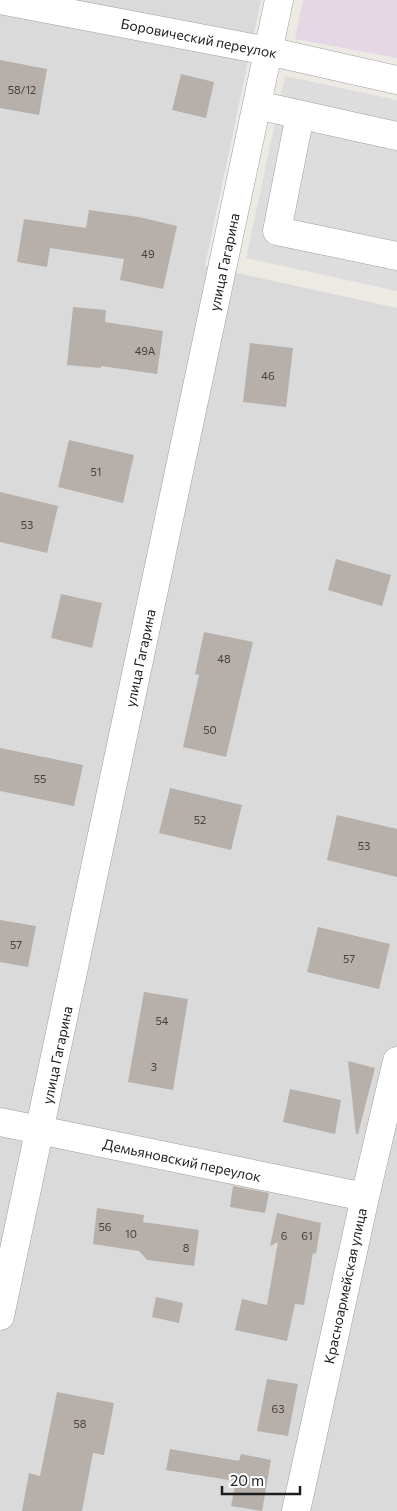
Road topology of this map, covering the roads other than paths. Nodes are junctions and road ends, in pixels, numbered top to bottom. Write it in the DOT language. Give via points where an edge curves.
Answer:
graph roads {
  1 [pos="0,0"];
  2 [pos="279,0"];
  3 [pos="268,51"];
  4 [pos="397,80"];
  5 [pos="257,105"];
  6 [pos="300,115"];
  7 [pos="397,136"];
  8 [pos="397,256"];
  9 [pos="397,1061"];
  10 [pos="0,1122"];
  11 [pos="41,1130"];
  12 [pos="365,1198"];
  13 [pos="0,1316"];
  14 [pos="296,1511"];
  1 -- 3 [label="street, Боровический переулок"];
  2 -- 3 [label="street, улица Гагарина"];
  3 -- 4 [label="street, Боровический переулок"];
  3 -- 5 [label="street, улица Гагарина"];
  5 -- 6 [label="street"];
  5 -- 11 [label="street, улица Гагарина"];
  6 -- 7 [label="street"];
  6 -- 8 [label="street" via="277,231"];
  9 -- 12 [label="street, Красноармейская улица"];
  10 -- 11 [label="street, Демьяновский переулок"];
  11 -- 12 [label="street, Демьяновский переулок"];
  11 -- 13 [label="street, улица Гагарина"];
  12 -- 14 [label="street, Красноармейская улица"];
}
